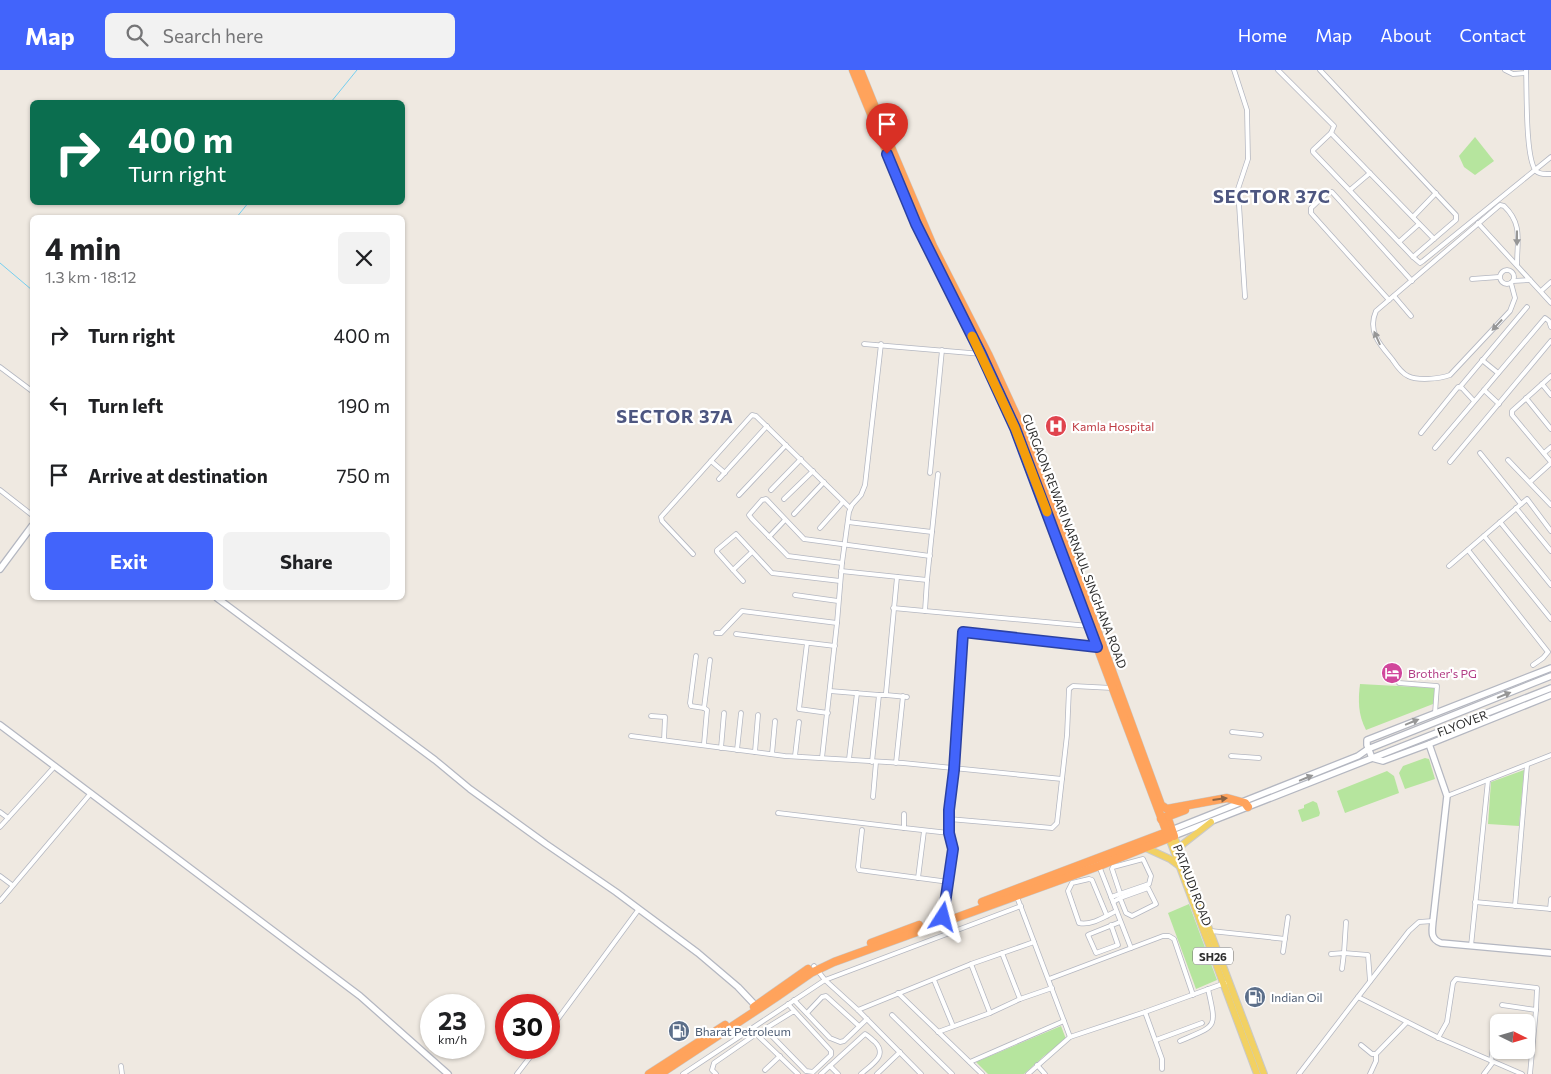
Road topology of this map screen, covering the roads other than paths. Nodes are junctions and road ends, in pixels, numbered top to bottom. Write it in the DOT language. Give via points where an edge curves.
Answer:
graph roads {
  1 [pos="853,70"];
  2 [pos="860,70"];
  3 [pos="1234,70"];
  4 [pos="1278,70"];
  5 [pos="1320,70"];
  6 [pos="1506,70"];
  7 [pos="1526,71"];
  8 [pos="868,102"];
  9 [pos="1331,133"];
  10 [pos="1551,157"];
  11 [pos="1536,170"];
  12 [pos="1370,173"];
  13 [pos="1551,174"];
  14 [pos="1350,190"];
  15 [pos="1436,193"];
  16 [pos="1412,217"];
  17 [pos="1478,223"];
  18 [pos="1419,224"];
  19 [pos="1434,239"];
  20 [pos="1399,242"];
  21 [pos="1413,257"];
  22 [pos="1515,263"];
  23 [pos="1508,270"];
  24 [pos="1500,277"];
  25 [pos="1472,279"];
  26 [pos="1530,280"];
  27 [pos="1412,281"];
  28 [pos="1512,282"];
  29 [pos="1551,282"];
  30 [pos="1540,291"];
  31 [pos="1394,296"];
  32 [pos="1244,297"];
  33 [pos="1389,300"];
  34 [pos="1551,303"];
  35 [pos="1527,307"];
  36 [pos="1412,316"];
  37 [pos="1551,327"];
  38 [pos="1551,341"];
  39 [pos="864,344"];
  40 [pos="881,344"];
  41 [pos="942,350"];
  42 [pos="985,354"];
  43 [pos="1482,360"];
  44 [pos="0,367"];
  45 [pos="1498,374"];
  46 [pos="1551,376"];
  47 [pos="1542,384"];
  48 [pos="1460,387"];
  49 [pos="30,390"];
  50 [pos="1484,390"];
  51 [pos="1551,396"];
  52 [pos="1526,398"];
  53 [pos="1474,401"];
  54 [pos="1499,404"];
  55 [pos="767,426"];
  56 [pos="1551,429"];
  57 [pos="1421,433"];
  58 [pos="786,445"];
  59 [pos="1551,447"];
  60 [pos="1435,448"];
  61 [pos="1480,453"];
  62 [pos="1544,453"];
  63 [pos="801,459"];
  64 [pos="1508,460"];
  65 [pos="711,461"];
  66 [pos="1450,462"];
  67 [pos="1551,462"];
  68 [pos="813,471"];
  69 [pos="725,473"];
  70 [pos="930,473"];
  71 [pos="938,474"];
  72 [pos="719,480"];
  73 [pos="824,482"];
  74 [pos="1530,482"];
  75 [pos="0,490"];
  76 [pos="771,490"];
  77 [pos="739,496"];
  78 [pos="784,499"];
  79 [pos="843,502"];
  80 [pos="1521,504"];
  81 [pos="1551,505"];
  82 [pos="850,508"];
  83 [pos="1516,508"];
  84 [pos="30,513"];
  85 [pos="794,514"];
  86 [pos="785,520"];
  87 [pos="848,522"];
  88 [pos="1500,522"];
  89 [pos="820,528"];
  90 [pos="30,529"];
  91 [pos="1551,531"];
  92 [pos="932,532"];
  93 [pos="1484,536"];
  94 [pos="769,537"];
  95 [pos="844,545"];
  96 [pos="1468,550"];
  97 [pos="1551,551"];
  98 [pos="752,552"];
  99 [pos="693,554"];
  100 [pos="930,556"];
  101 [pos="842,563"];
  102 [pos="1449,566"];
  103 [pos="0,569"];
  104 [pos="733,570"];
  105 [pos="841,571"];
  106 [pos="897,577"];
  107 [pos="927,580"];
  108 [pos="743,581"];
  109 [pos="840,581"];
  110 [pos="1551,585"];
  111 [pos="795,595"];
  112 [pos="221,600"];
  113 [pos="838,601"];
  114 [pos="893,608"];
  115 [pos="925,611"];
  116 [pos="1551,619"];
  117 [pos="838,623"];
  118 [pos="1092,626"];
  119 [pos="716,633"];
  120 [pos="736,634"];
  121 [pos="807,643"];
  122 [pos="835,646"];
  123 [pos="1097,647"];
  124 [pos="1550,650"];
  125 [pos="696,656"];
  126 [pos="710,660"];
  127 [pos="1534,665"];
  128 [pos="1551,668"];
  129 [pos="1551,676"];
  130 [pos="1399,683"];
  131 [pos="1112,688"];
  132 [pos="1551,688"];
  133 [pos="830,691"];
  134 [pos="857,693"];
  135 [pos="879,695"];
  136 [pos="886,695"];
  137 [pos="1551,695"];
  138 [pos="704,708"];
  139 [pos="724,712"];
  140 [pos="741,713"];
  141 [pos="828,713"];
  142 [pos="1434,713"];
  143 [pos="758,715"];
  144 [pos="651,716"];
  145 [pos="775,721"];
  146 [pos="799,722"];
  147 [pos="0,725"];
  148 [pos="1232,732"];
  149 [pos="1261,735"];
  150 [pos="631,736"];
  151 [pos="664,740"];
  152 [pos="704,744"];
  153 [pos="1429,744"];
  154 [pos="721,748"];
  155 [pos="1368,748"];
  156 [pos="737,750"];
  157 [pos="755,752"];
  158 [pos="772,754"];
  159 [pos="1551,755"];
  160 [pos="795,756"];
  161 [pos="1231,756"];
  162 [pos="822,758"];
  163 [pos="1259,758"];
  164 [pos="1372,758"];
  165 [pos="849,759"];
  166 [pos="874,762"];
  167 [pos="896,763"];
  168 [pos="1527,764"];
  169 [pos="56,766"];
  170 [pos="954,770"];
  171 [pos="1062,779"];
  172 [pos="1488,780"];
  173 [pos="91,793"];
  174 [pos="1447,796"];
  175 [pos="873,797"];
  176 [pos="1193,805"];
  177 [pos="1246,805"];
  178 [pos="0,812"];
  179 [pos="778,814"];
  180 [pos="904,814"];
  181 [pos="8,818"];
  182 [pos="1164,818"];
  183 [pos="948,819"];
  184 [pos="1210,822"];
  185 [pos="0,828"];
  186 [pos="904,828"];
  187 [pos="862,830"];
  188 [pos="924,831"];
  189 [pos="949,833"];
  190 [pos="1171,834"];
  191 [pos="1146,848"];
  192 [pos="1178,850"];
  193 [pos="1099,866"];
  194 [pos="1179,866"];
  195 [pos="0,876"];
  196 [pos="918,878"];
  197 [pos="949,882"];
  198 [pos="12,885"];
  199 [pos="1016,892"];
  200 [pos="1120,896"];
  201 [pos="1111,897"];
  202 [pos="1551,898"];
  203 [pos="0,901"];
  204 [pos="1113,902"];
  205 [pos="1475,902"];
  206 [pos="1021,906"];
  207 [pos="1515,906"];
  208 [pos="639,909"];
  209 [pos="1550,909"];
  210 [pos="1116,912"];
  211 [pos="1107,916"];
  212 [pos="943,917"];
  213 [pos="1288,917"];
  214 [pos="1433,921"];
  215 [pos="1120,922"];
  216 [pos="1346,922"];
  217 [pos="1112,925"];
  218 [pos="1211,931"];
  219 [pos="1285,939"];
  220 [pos="1034,942"];
  221 [pos="878,943"];
  222 [pos="1471,946"];
  223 [pos="1131,948"];
  224 [pos="1283,952"];
  225 [pos="1002,953"];
  226 [pos="1344,953"];
  227 [pos="1551,953"];
  228 [pos="1331,954"];
  229 [pos="971,964"];
  230 [pos="815,968"];
  231 [pos="1342,969"];
  232 [pos="1049,979"];
  233 [pos="825,980"];
  234 [pos="934,980"];
  235 [pos="1370,981"];
  236 [pos="1226,982"];
  237 [pos="1052,988"];
  238 [pos="1208,989"];
  239 [pos="898,993"];
  240 [pos="1193,995"];
  241 [pos="1358,997"];
  242 [pos="1020,999"];
  243 [pos="794,1000"];
  244 [pos="788,1004"];
  245 [pos="755,1005"];
  246 [pos="1502,1005"];
  247 [pos="858,1010"];
  248 [pos="1536,1010"];
  249 [pos="794,1011"];
  250 [pos="1145,1012"];
  251 [pos="807,1013"];
  252 [pos="990,1013"];
  253 [pos="892,1015"];
  254 [pos="560,1016"];
  255 [pos="867,1019"];
  256 [pos="1064,1021"];
  257 [pos="1407,1022"];
  258 [pos="1202,1023"];
  259 [pos="859,1026"];
  260 [pos="953,1026"];
  261 [pos="751,1029"];
  262 [pos="938,1032"];
  263 [pos="756,1034"];
  264 [pos="1070,1037"];
  265 [pos="1438,1038"];
  266 [pos="1156,1040"];
  267 [pos="1180,1041"];
  268 [pos="1361,1046"];
  269 [pos="900,1052"];
  270 [pos="1376,1054"];
  271 [pos="780,1056"];
  272 [pos="529,1059"];
  273 [pos="1492,1059"];
  274 [pos="970,1062"];
  275 [pos="1492,1062"];
  276 [pos="1037,1065"];
  277 [pos="121,1066"];
  278 [pos="830,1066"];
  279 [pos="1162,1069"];
  280 [pos="765,1070"];
  281 [pos="824,1073"];
  282 [pos="122,1074"];
  283 [pos="448,1074"];
  284 [pos="517,1074"];
  285 [pos="649,1074"];
  286 [pos="660,1074"];
  287 [pos="683,1074"];
  288 [pos="716,1074"];
  289 [pos="798,1074"];
  290 [pos="838,1074"];
  291 [pos="861,1074"];
  292 [pos="877,1074"];
  293 [pos="921,1074"];
  294 [pos="952,1074"];
  295 [pos="982,1074"];
  296 [pos="1028,1074"];
  297 [pos="1045,1074"];
  298 [pos="1257,1074"];
  299 [pos="1264,1074"];
  300 [pos="1299,1074"];
  301 [pos="1370,1074"];
  302 [pos="1484,1074"];
  303 [pos="1522,1074"];
  304 [pos="1530,1074"];
  1 -- 8 [label="highway"];
  2 -- 8 [label="highway, GURGAON REWARI NARNAUL SINGHANA ROAD"];
  3 -- 32 [label="street" via="1246,110 1248,160 1238,189"];
  4 -- 9 [label="street" via="1334,126"];
  5 -- 15 [label="street"];
  6 -- 7 [label="street" via="1518,74"];
  7 -- 11 [label="street" via="1529,137"];
  8 -- 42 [label="highway, GURGAON REWARI NARNAUL SINGHANA ROAD"];
  9 -- 12 [label="street"];
  9 -- 14 [label="street" via="1313,152"];
  10 -- 11 [label="street"];
  11 -- 13 [label="street"];
  11 -- 21 [label="street" via="1423,261 1418,262"];
  12 -- 14 [label="street"];
  12 -- 16 [label="street"];
  14 -- 20 [label="street"];
  15 -- 16 [label="street"];
  15 -- 19 [label="street" via="1457,216"];
  16 -- 18 [label="street"];
  17 -- 22 [label="street"];
  17 -- 22 [label="street, one-way" via="1500,205 1510,212 1517,225"];
  17 -- 27 [label="street"];
  18 -- 19 [label="street"];
  18 -- 20 [label="street"];
  19 -- 21 [label="street"];
  20 -- 21 [label="street"];
  22 -- 23 [label="street"];
  22 -- 26 [label="street"];
  23 -- 24 [label="street"];
  23 -- 28 [label="street" via="1513,274"];
  24 -- 25 [label="street"];
  24 -- 28 [label="street" via="1503,283"];
  26 -- 28 [label="street"];
  26 -- 30 [label="street"];
  27 -- 31 [label="street"];
  27 -- 33 [label="street" via="1332,192 1328,193 1311,208 1311,213"];
  28 -- 33 [label="street, one-way" via="1515,298 1510,311 1454,372 1445,377 1420,379 1406,376 1376,340 1374,315"];
  29 -- 30 [label="street"];
  30 -- 34 [label="street"];
  31 -- 33 [label="street"];
  31 -- 36 [label="street"];
  35 -- 43 [label="street"];
  37 -- 45 [label="street" via="1545,318"];
  38 -- 54 [label="street"];
  39 -- 40 [label="street"];
  40 -- 41 [label="street"];
  40 -- 82 [label="street" via="865,485"];
  41 -- 42 [label="street"];
  41 -- 70 [label="street"];
  42 -- 118 [label="highway, GURGAON REWARI NARNAUL SINGHANA ROAD" via="1028,441"];
  43 -- 45 [label="street"];
  43 -- 48 [label="street"];
  44 -- 49 [label="street"];
  45 -- 50 [label="street"];
  46 -- 47 [label="street"];
  47 -- 51 [label="street"];
  47 -- 52 [label="street"];
  48 -- 53 [label="street"];
  48 -- 57 [label="street"];
  50 -- 53 [label="street"];
  50 -- 54 [label="street"];
  52 -- 56 [label="street"];
  52 -- 62 [label="street" via="1512,414"];
  53 -- 60 [label="street"];
  54 -- 66 [label="street"];
  55 -- 58 [label="street"];
  55 -- 65 [label="street" via="752,415"];
  55 -- 69 [label="street"];
  58 -- 63 [label="street"];
  58 -- 77 [label="street"];
  59 -- 62 [label="street"];
  61 -- 80 [label="street"];
  62 -- 67 [label="street"];
  63 -- 68 [label="street"];
  63 -- 76 [label="street"];
  64 -- 74 [label="street"];
  65 -- 69 [label="street"];
  65 -- 99 [label="street" via="660,519"];
  67 -- 74 [label="street"];
  68 -- 73 [label="street"];
  68 -- 78 [label="street"];
  69 -- 72 [label="street"];
  71 -- 92 [label="street"];
  73 -- 79 [label="street"];
  73 -- 85 [label="street"];
  74 -- 81 [label="street"];
  75 -- 84 [label="street"];
  79 -- 82 [label="street"];
  79 -- 89 [label="street"];
  80 -- 83 [label="street"];
  80 -- 91 [label="street" via="1527,499"];
  82 -- 87 [label="street"];
  83 -- 88 [label="street"];
  83 -- 97 [label="street"];
  86 -- 94 [label="street"];
  86 -- 94 [label="street" via="766,500 762,500 749,516"];
  86 -- 95 [label="street" via="804,539"];
  87 -- 92 [label="street"];
  87 -- 95 [label="street"];
  88 -- 93 [label="street"];
  88 -- 110 [label="street"];
  90 -- 103 [label="street"];
  92 -- 100 [label="street"];
  93 -- 96 [label="street"];
  93 -- 116 [label="street"];
  94 -- 101 [label="street" via="788,556"];
  95 -- 100 [label="street"];
  95 -- 101 [label="street"];
  96 -- 102 [label="street"];
  96 -- 124 [label="street"];
  98 -- 104 [label="street"];
  98 -- 104 [label="street" via="736,534 717,550"];
  98 -- 109 [label="street" via="772,573"];
  100 -- 107 [label="street"];
  101 -- 105 [label="street"];
  104 -- 108 [label="street"];
  105 -- 106 [label="street"];
  105 -- 109 [label="street"];
  106 -- 107 [label="street"];
  106 -- 114 [label="street"];
  107 -- 115 [label="street"];
  109 -- 113 [label="street"];
  111 -- 113 [label="street"];
  112 -- 208 [label="street" via="470,789"];
  113 -- 117 [label="street"];
  114 -- 115 [label="street"];
  114 -- 136 [label="street"];
  115 -- 118 [label="street"];
  117 -- 119 [label="street" via="742,611 720,633"];
  117 -- 122 [label="street"];
  118 -- 123 [label="highway"];
  118 -- 176 [label="highway, GURGAON REWARI NARNAUL SINGHANA ROAD" via="1161,805 1167,809"];
  120 -- 121 [label="street"];
  121 -- 122 [label="street"];
  121 -- 141 [label="street" via="798,708"];
  122 -- 133 [label="street"];
  123 -- 131 [label="highway"];
  123 -- 170 [label="street" via="963,632"];
  124 -- 127 [label="street"];
  125 -- 138 [label="street" via="690,705"];
  126 -- 138 [label="street"];
  128 -- 142 [label="street"];
  155 -- 129 [label="street, one-way"];
  130 -- 142 [label="street" via="1437,686"];
  131 -- 171 [label="street" via="1074,686 1069,689"];
  131 -- 182 [label="highway"];
  132 -- 164 [label="street, FLYOVER"];
  133 -- 134 [label="street"];
  133 -- 141 [label="street"];
  134 -- 135 [label="street"];
  134 -- 165 [label="street"];
  135 -- 136 [label="street"];
  135 -- 166 [label="street"];
  136 -- 167 [label="street" via="905,696"];
  137 -- 153 [label="street"];
  138 -- 152 [label="street" via="707,710"];
  139 -- 154 [label="street"];
  140 -- 156 [label="street"];
  141 -- 162 [label="street"];
  155 -- 142 [label="street, one-way" via="1367,740"];
  143 -- 157 [label="street"];
  144 -- 151 [label="street" via="665,717"];
  145 -- 158 [label="street"];
  146 -- 160 [label="street"];
  147 -- 169 [label="street"];
  148 -- 149 [label="street"];
  150 -- 151 [label="street"];
  151 -- 152 [label="street"];
  152 -- 154 [label="street"];
  153 -- 164 [label="street" via="1383,761"];
  153 -- 174 [label="street"];
  154 -- 156 [label="street"];
  155 -- 164 [label="street"];
  177 -- 155 [label="street, one-way" via="1358,756"];
  156 -- 157 [label="street"];
  157 -- 158 [label="street"];
  158 -- 160 [label="street"];
  159 -- 168 [label="street"];
  160 -- 162 [label="street"];
  161 -- 163 [label="street"];
  162 -- 165 [label="street"];
  164 -- 177 [label="street, FLYOVER"];
  165 -- 166 [label="street"];
  166 -- 167 [label="street"];
  166 -- 175 [label="street"];
  167 -- 170 [label="street"];
  168 -- 172 [label="street"];
  168 -- 207 [label="street"];
  169 -- 173 [label="street"];
  169 -- 181 [label="street"];
  170 -- 171 [label="street"];
  170 -- 183 [label="street"];
  171 -- 183 [label="street" via="1057,823 1052,828"];
  172 -- 174 [label="street"];
  172 -- 205 [label="street"];
  173 -- 198 [label="street"];
  173 -- 283 [label="street" via="360,996"];
  174 -- 214 [label="street"];
  176 -- 177 [label="highway, one-way" via="1227,798"];
  176 -- 182 [label="highway"];
  177 -- 184 [label="street"];
  177 -- 190 [label="street"];
  178 -- 181 [label="street"];
  179 -- 186 [label="street"];
  180 -- 186 [label="street"];
  181 -- 185 [label="street"];
  182 -- 190 [label="highway"];
  183 -- 189 [label="street"];
  184 -- 190 [label="street"];
  184 -- 192 [label="main road"];
  186 -- 188 [label="street"];
  187 -- 196 [label="street" via="859,870"];
  188 -- 189 [label="street"];
  188 -- 196 [label="street"];
  189 -- 197 [label="street" via="953,849"];
  190 -- 191 [label="highway"];
  190 -- 192 [label="main road, PATAUDI ROAD / SH26"];
  190 -- 194 [label="main road, SH26"];
  190 -- 199 [label="highway"];
  191 -- 193 [label="highway"];
  191 -- 194 [label="main road"];
  192 -- 218 [label="main road, PATAUDI ROAD / SH26"];
  193 -- 199 [label="highway"];
  193 -- 201 [label="street"];
  194 -- 236 [label="main road, SH26"];
  195 -- 198 [label="street"];
  196 -- 197 [label="street"];
  197 -- 212 [label="street"];
  198 -- 203 [label="street"];
  199 -- 206 [label="street"];
  199 -- 212 [label="highway"];
  199 -- 221 [label="highway"];
  200 -- 200 [label="street" via="1148,888 1156,904 1132,916 1126,914"];
  200 -- 200 [label="street" via="1149,884 1151,876 1143,859 1112,869"];
  200 -- 201 [label="street"];
  200 -- 204 [label="street"];
  201 -- 204 [label="street"];
  202 -- 209 [label="street"];
  204 -- 210 [label="street"];
  205 -- 207 [label="street"];
  205 -- 222 [label="street"];
  206 -- 220 [label="street"];
  206 -- 233 [label="street"];
  207 -- 209 [label="street"];
  208 -- 245 [label="street" via="698,953"];
  208 -- 254 [label="street"];
  210 -- 211 [label="street"];
  210 -- 215 [label="street"];
  211 -- 211 [label="street" via="1092,880 1072,884 1068,891 1080,923 1087,924"];
  212 -- 221 [label="highway"];
  213 -- 219 [label="street"];
  214 -- 222 [label="street" via="1432,933 1436,941"];
  214 -- 235 [label="street" via="1414,925"];
  215 -- 217 [label="street"];
  215 -- 223 [label="street"];
  216 -- 226 [label="street"];
  217 -- 217 [label="street" via="1088,935 1094,952 1118,945"];
  218 -- 219 [label="street"];
  218 -- 236 [label="main road, PATAUDI ROAD / SH26"];
  219 -- 224 [label="street"];
  220 -- 225 [label="street"];
  220 -- 232 [label="street"];
  221 -- 230 [label="highway" via="832,956"];
  222 -- 227 [label="street"];
  223 -- 232 [label="street"];
  223 -- 240 [label="street" via="1163,936 1174,939"];
  225 -- 229 [label="street"];
  225 -- 242 [label="street"];
  226 -- 228 [label="street"];
  226 -- 231 [label="street"];
  226 -- 235 [label="street" via="1368,955"];
  229 -- 234 [label="street"];
  229 -- 252 [label="street"];
  230 -- 233 [label="street"];
  230 -- 245 [label="highway"];
  230 -- 286 [label="highway"];
  232 -- 237 [label="street"];
  233 -- 243 [label="street"];
  233 -- 247 [label="street"];
  234 -- 239 [label="street"];
  234 -- 260 [label="street"];
  235 -- 241 [label="street"];
  236 -- 238 [label="street"];
  236 -- 298 [label="main road, SH26"];
  236 -- 299 [label="main road, PATAUDI ROAD / SH26"];
  237 -- 242 [label="street"];
  237 -- 256 [label="street"];
  238 -- 240 [label="street"];
  238 -- 267 [label="street" via="1214,1021 1205,1031"];
  239 -- 247 [label="street"];
  239 -- 262 [label="street"];
  240 -- 250 [label="street"];
  241 -- 257 [label="street"];
  241 -- 300 [label="street"];
  242 -- 252 [label="street"];
  243 -- 244 [label="street"];
  243 -- 251 [label="street"];
  244 -- 249 [label="street"];
  244 -- 261 [label="street"];
  245 -- 285 [label="highway"];
  246 -- 248 [label="street"];
  247 -- 255 [label="street"];
  248 -- 265 [label="street" via="1536,987 1456,979 1447,1022"];
  248 -- 304 [label="street"];
  249 -- 249 [label="street" via="832,1051 813,1072 806,1071 768,1032 770,1026"];
  250 -- 264 [label="street"];
  250 -- 266 [label="street"];
  251 -- 259 [label="street" via="830,1038 840,1042"];
  251 -- 259 [label="street" via="826,996"];
  252 -- 260 [label="street"];
  253 -- 294 [label="street"];
  255 -- 259 [label="street"];
  255 -- 269 [label="street"];
  256 -- 264 [label="street"];
  256 -- 274 [label="street"];
  257 -- 265 [label="street"];
  257 -- 270 [label="street"];
  258 -- 266 [label="street"];
  260 -- 262 [label="street"];
  261 -- 263 [label="street"];
  261 -- 287 [label="street"];
  262 -- 274 [label="street"];
  263 -- 271 [label="street"];
  263 -- 288 [label="street" via="714,1063 712,1070"];
  264 -- 276 [label="street"];
  265 -- 275 [label="street"];
  266 -- 279 [label="street"];
  268 -- 270 [label="street"];
  269 -- 292 [label="street"];
  269 -- 293 [label="street"];
  270 -- 301 [label="street"];
  271 -- 280 [label="street"];
  271 -- 289 [label="street"];
  272 -- 284 [label="street"];
  273 -- 275 [label="street"];
  274 -- 295 [label="street"];
  275 -- 302 [label="street"];
  275 -- 303 [label="street"];
  276 -- 296 [label="street"];
  276 -- 297 [label="street"];
  277 -- 282 [label="street"];
  278 -- 281 [label="street"];
  278 -- 290 [label="street"];
  278 -- 291 [label="street" via="863,1035 867,1035 881,1052"];
}
